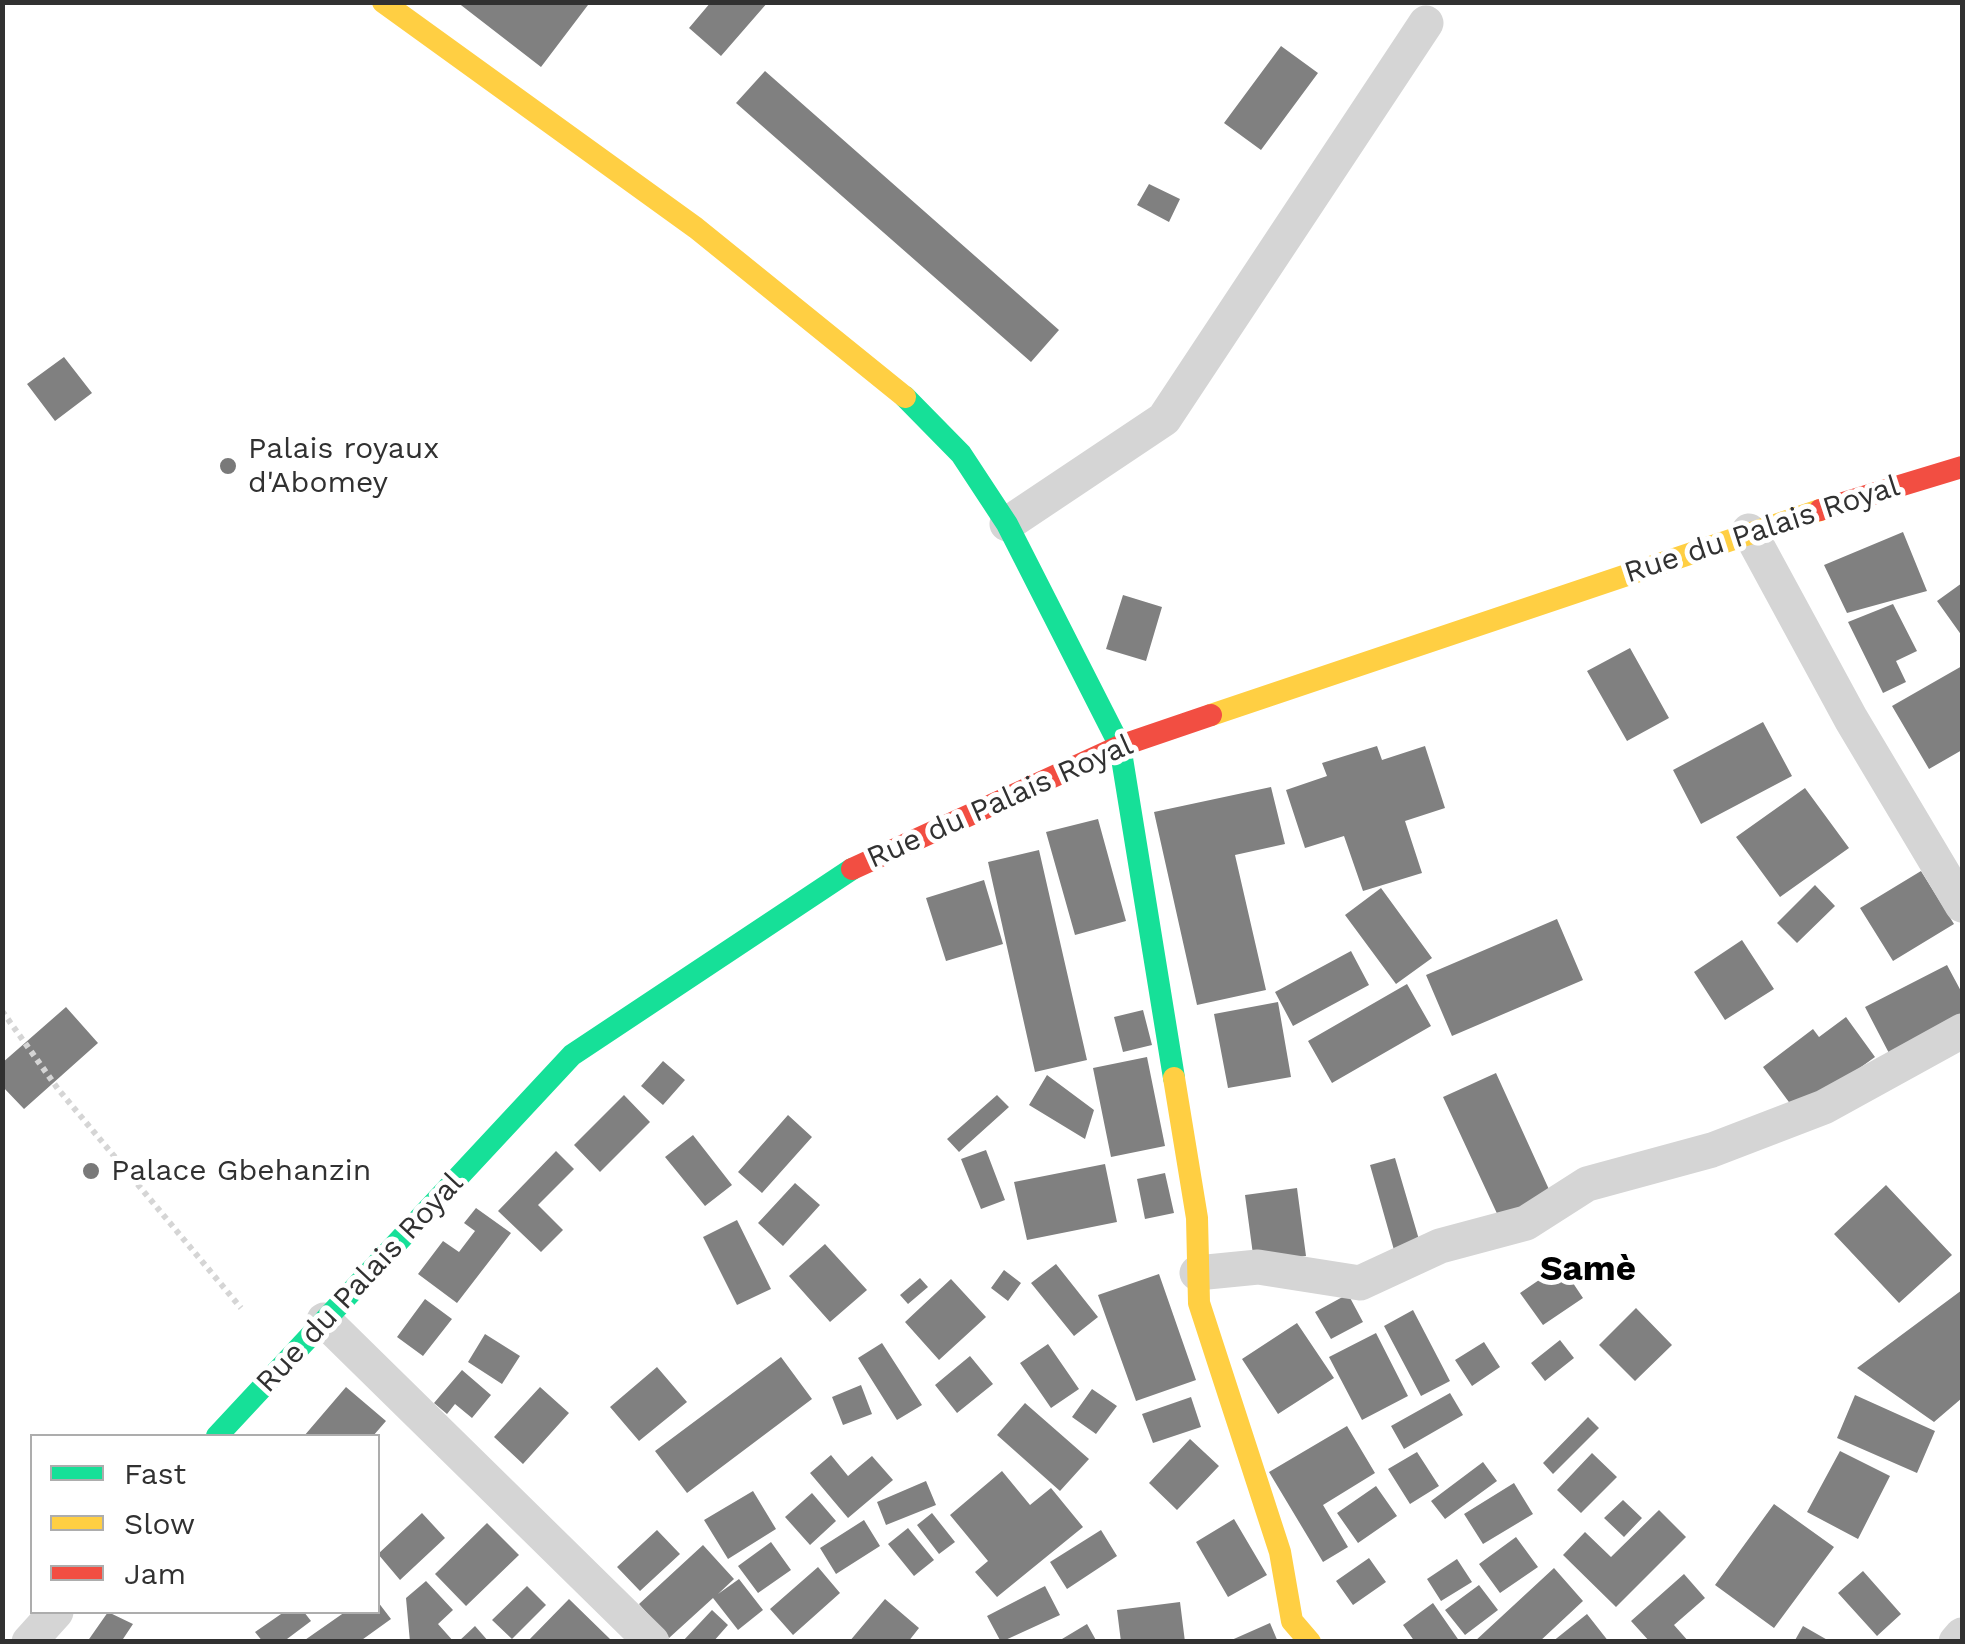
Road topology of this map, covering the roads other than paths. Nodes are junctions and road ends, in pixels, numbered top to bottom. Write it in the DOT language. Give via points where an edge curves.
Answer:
graph roads {
  1 [pos="383,2"];
  2 [pos="1426,23"];
  3 [pos="1962,467"];
  4 [pos="1007,524"];
  5 [pos="1749,531"];
  6 [pos="1120,746"];
  7 [pos="1962,905"];
  8 [pos="1962,1032"];
  9 [pos="1197,1273"];
  10 [pos="324,1320"];
  11 [pos="219,1434"];
  12 [pos="54,1614"];
  13 [pos="1962,1635"];
  14 [pos="28,1642"];
  15 [pos="652,1642"];
  16 [pos="1310,1642"];
  17 [pos="1956,1642"];
  1 -- 4 [label="street" via="696,228 908,400 960,454"];
  2 -- 4 [label="street" via="1164,419"];
  3 -- 5 [label="street, Rue du Palais Royal"];
  4 -- 6 [label="street"];
  5 -- 6 [label="street, Rue du Palais Royal"];
  5 -- 7 [label="street"];
  6 -- 9 [label="street" via="1197,1218"];
  6 -- 10 [label="street, Rue du Palais Royal" via="845,872 572,1055"];
  8 -- 9 [label="street" via="1824,1107 1712,1150 1587,1184 1526,1222 1440,1246 1360,1283 1258,1268"];
  9 -- 16 [label="street" via="1216,1362 1280,1552 1292,1621"];
  10 -- 11 [label="street, Rue du Palais Royal"];
  10 -- 15 [label="street"];
  12 -- 14 [label="street"];
  13 -- 17 [label="street"];
}
